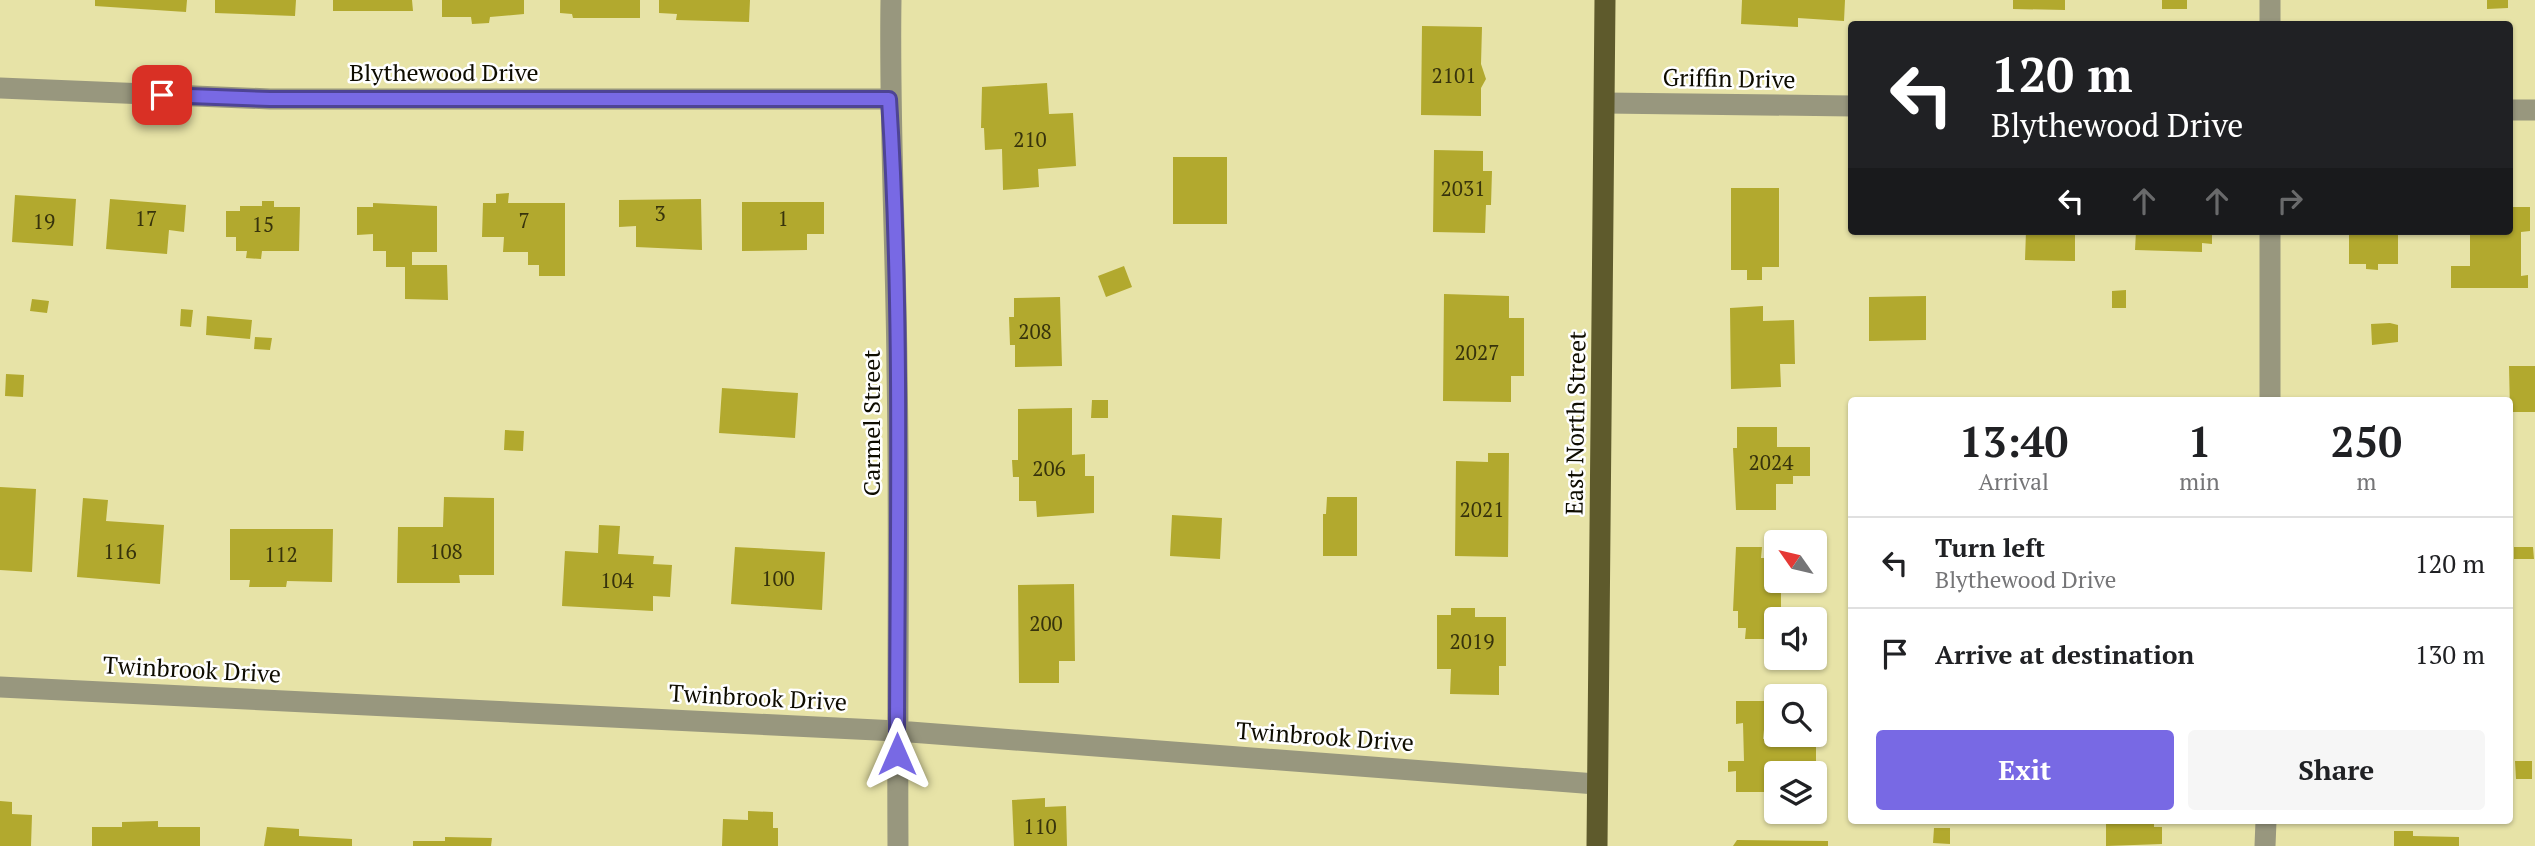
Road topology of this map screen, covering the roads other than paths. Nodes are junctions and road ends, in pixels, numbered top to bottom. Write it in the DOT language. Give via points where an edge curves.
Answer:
graph roads {
  1 [pos="891,0"];
  2 [pos="1605,0"];
  3 [pos="2270,0"];
  4 [pos="2270,21"];
  5 [pos="0,88"];
  6 [pos="889,99"];
  7 [pos="1605,103"];
  8 [pos="1848,106"];
  9 [pos="2513,110"];
  10 [pos="2535,110"];
  11 [pos="2270,235"];
  12 [pos="2270,397"];
  13 [pos="0,687"];
  14 [pos="897,731"];
  15 [pos="1596,784"];
  16 [pos="2266,824"];
  17 [pos="898,846"];
  18 [pos="1597,846"];
  19 [pos="2265,846"];
  1 -- 6 [label="street, Carmel Street"];
  2 -- 7 [label="main road, East North Street"];
  3 -- 4 [label="street"];
  5 -- 6 [label="street, Blythewood Drive" via="270,99"];
  6 -- 14 [label="street, Carmel Street" via="898,398"];
  7 -- 8 [label="street, Griffin Drive"];
  7 -- 15 [label="main road, East North Street"];
  9 -- 10 [label="street"];
  11 -- 12 [label="street"];
  13 -- 14 [label="street, Twinbrook Drive"];
  14 -- 15 [label="street, Twinbrook Drive"];
  14 -- 17 [label="street, Carmel Street"];
  15 -- 18 [label="main road, East North Street"];
  16 -- 19 [label="street"];
}
